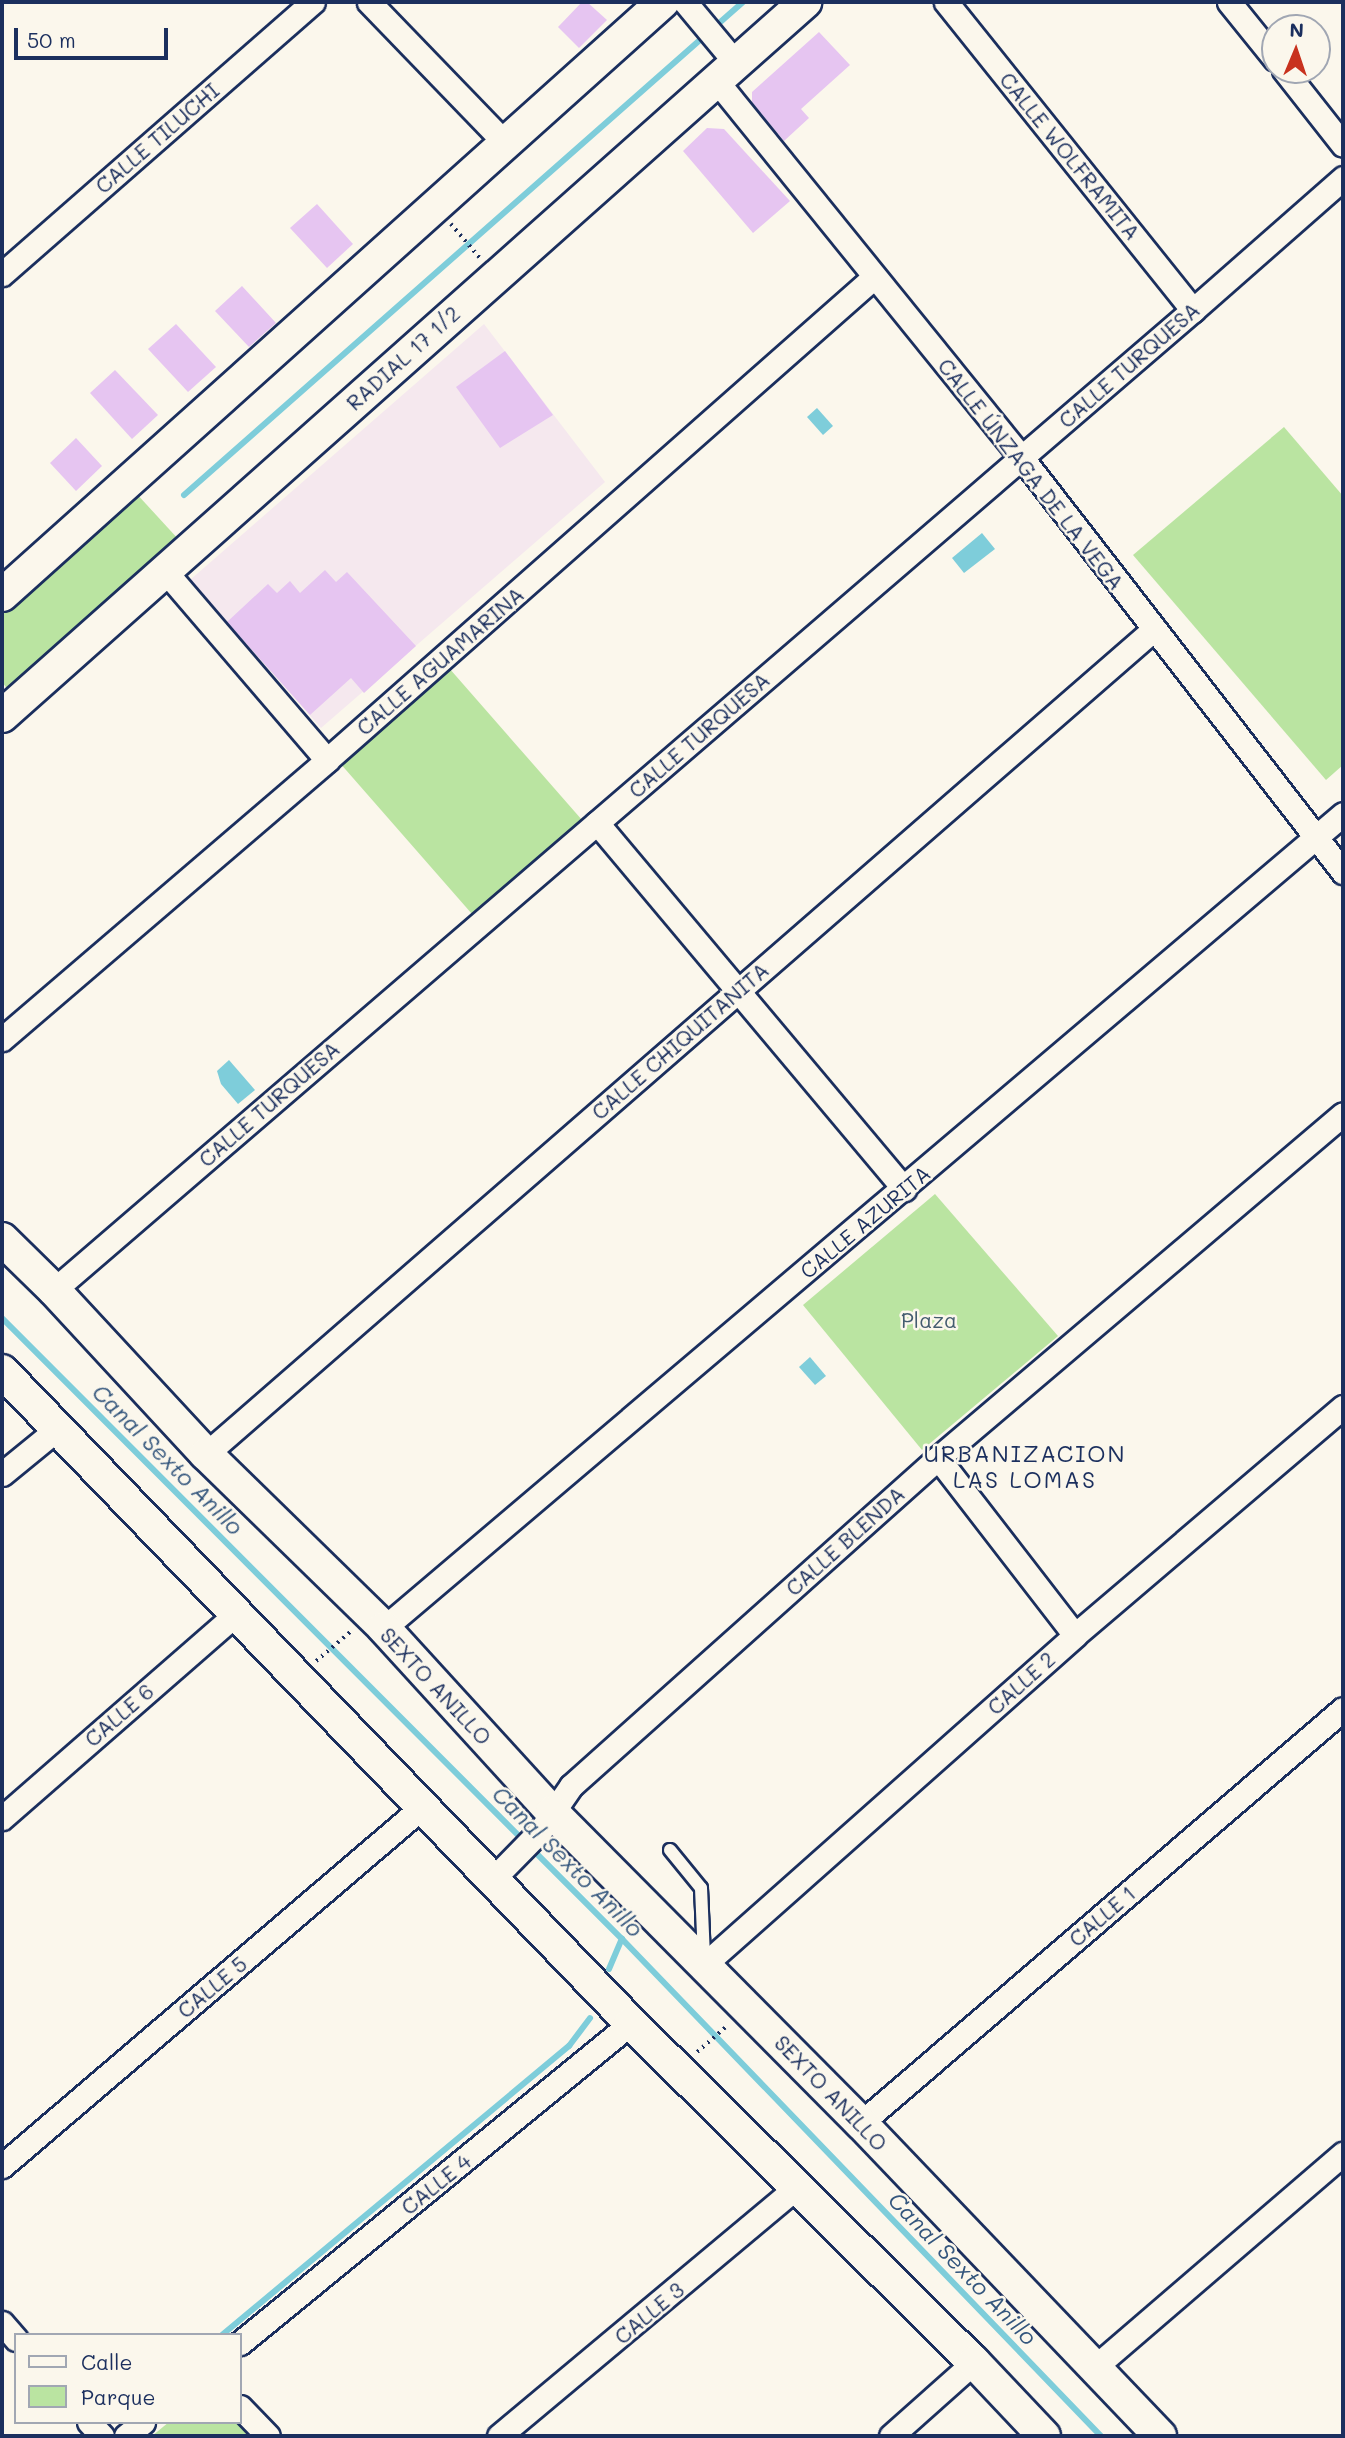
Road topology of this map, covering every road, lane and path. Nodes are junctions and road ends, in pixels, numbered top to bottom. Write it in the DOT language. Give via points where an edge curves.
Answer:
graph roads {
  1 [pos="313,2"];
  2 [pos="369,2"];
  3 [pos="678,2"];
  4 [pos="805,2"];
  5 [pos="946,2"];
  6 [pos="1229,2"];
  7 [pos="1261,42"];
  8 [pos="725,64"];
  9 [pos="1295,84"];
  10 [pos="506,144"];
  11 [pos="1343,145"];
  12 [pos="1343,178"];
  13 [pos="462,237"];
  14 [pos="474,251"];
  15 [pos="2,274"];
  16 [pos="874,277"];
  17 [pos="1193,310"];
  18 [pos="1021,458"];
  19 [pos="164,571"];
  20 [pos="7,581"];
  21 [pos="1154,629"];
  22 [pos="2,716"];
  23 [pos="327,760"];
  24 [pos="1343,814"];
  25 [pos="597,822"];
  26 [pos="1317,837"];
  27 [pos="1343,872"];
  28 [pos="739,990"];
  29 [pos="2,1039"];
  30 [pos="1343,1114"];
  31 [pos="904,1189"];
  32 [pos="2,1240"];
  33 [pos="54,1290"];
  34 [pos="2,1371"];
  35 [pos="1343,1407"];
  36 [pos="57,1429"];
  37 [pos="206,1454"];
  38 [pos="938,1458"];
  39 [pos="2,1474"];
  40 [pos="237,1613"];
  41 [pos="369,1628"];
  42 [pos="1075,1635"];
  43 [pos="316,1662"];
  44 [pos="1343,1709"];
  45 [pos="421,1808"];
  46 [pos="2,1818"];
  47 [pos="546,1821"];
  48 [pos="670,1850"];
  49 [pos="501,1871"];
  50 [pos="705,1964"];
  51 [pos="732,2021"];
  52 [pos="631,2023"];
  53 [pos="688,2060"];
  54 [pos="861,2123"];
  55 [pos="1343,2154"];
  56 [pos="2,2166"];
  57 [pos="797,2187"];
  58 [pos="2,2323"];
  59 [pos="14,2337"];
  60 [pos="242,2341"];
  61 [pos="974,2362"];
  62 [pos="1095,2367"];
  63 [pos="242,2409"];
  64 [pos="141,2424"];
  65 [pos="126,2436"];
  66 [pos="268,2436"];
  67 [pos="499,2436"];
  68 [pos="891,2436"];
  69 [pos="1044,2436"];
  70 [pos="1160,2436"];
  1 -- 15 [label="street, CALLE TILUCHI"];
  2 -- 10 [label="street"];
  3 -- 8 [label="street, CALLE ÚNZAGA DE LA VEGA"];
  3 -- 10 [label="main road"];
  4 -- 8 [label="main road, RADIAL 17 1/2"];
  5 -- 17 [label="street, CALLE WOLFRAMITA"];
  6 -- 7 [label="street"];
  8 -- 16 [label="street, CALLE ÚNZAGA DE LA VEGA"];
  8 -- 19 [label="main road, RADIAL 17 1/2"];
  9 -- 11 [label="street"];
  10 -- 20 [label="main road"];
  12 -- 17 [label="street, CALLE TURQUESA"];
  13 -- 14 [label="path"];
  16 -- 18 [label="street, CALLE ÚNZAGA DE LA VEGA"];
  16 -- 23 [label="street, CALLE AGUAMARINA"];
  17 -- 18 [label="street, CALLE TURQUESA"];
  18 -- 21 [label="street, CALLE ÚNZAGA DE LA VEGA"];
  18 -- 25 [label="street, CALLE TURQUESA"];
  19 -- 22 [label="main road, RADIAL 17 1/2"];
  19 -- 23 [label="street"];
  21 -- 26 [label="street, CALLE ÚNZAGA DE LA VEGA"];
  21 -- 28 [label="street, CALLE CHIQUITANITA"];
  23 -- 29 [label="street, CALLE AGUAMARINA"];
  24 -- 26 [label="street, CALLE AZURITA"];
  25 -- 28 [label="street"];
  25 -- 33 [label="street, CALLE TURQUESA"];
  26 -- 27 [label="street, CALLE ÚNZAGA DE LA VEGA"];
  26 -- 31 [label="street, CALLE AZURITA"];
  28 -- 31 [label="street"];
  28 -- 37 [label="street, CALLE CHIQUITANITA"];
  30 -- 38 [label="street, CALLE BLENDA"];
  31 -- 41 [label="street, CALLE AZURITA"];
  32 -- 33 [label="main road, SEXTO ANILLO"];
  33 -- 37 [label="main road, SEXTO ANILLO"];
  34 -- 36 [label="main road"];
  35 -- 42 [label="street, CALLE 2"];
  36 -- 39 [label="street"];
  36 -- 40 [label="main road"];
  37 -- 41 [label="main road, SEXTO ANILLO"];
  38 -- 42 [label="street"];
  38 -- 47 [label="street, CALLE BLENDA" via="571,1786"];
  40 -- 45 [label="main road"];
  40 -- 46 [label="street, CALLE 6"];
  41 -- 43 [label="path"];
  41 -- 47 [label="main road, SEXTO ANILLO"];
  42 -- 50 [label="street, CALLE 2"];
  44 -- 54 [label="street, CALLE 1"];
  45 -- 49 [label="main road"];
  45 -- 56 [label="street, CALLE 5"];
  47 -- 49 [label="street, CALLE BLENDA"];
  47 -- 50 [label="main road, SEXTO ANILLO"];
  48 -- 50 [label="lane" via="701,1888"];
  49 -- 52 [label="main road"];
  50 -- 54 [label="main road, SEXTO ANILLO"];
  51 -- 53 [label="path"];
  52 -- 57 [label="main road"];
  52 -- 60 [label="street, CALLE 4"];
  54 -- 62 [label="main road, SEXTO ANILLO"];
  55 -- 62 [label="street"];
  57 -- 61 [label="main road"];
  57 -- 67 [label="street, CALLE 3"];
  58 -- 59 [label="street"];
  61 -- 68 [label="street"];
  61 -- 69 [label="main road"];
  62 -- 70 [label="main road, SEXTO ANILLO"];
  63 -- 66 [label="street"];
  64 -- 65 [label="street"];
}
